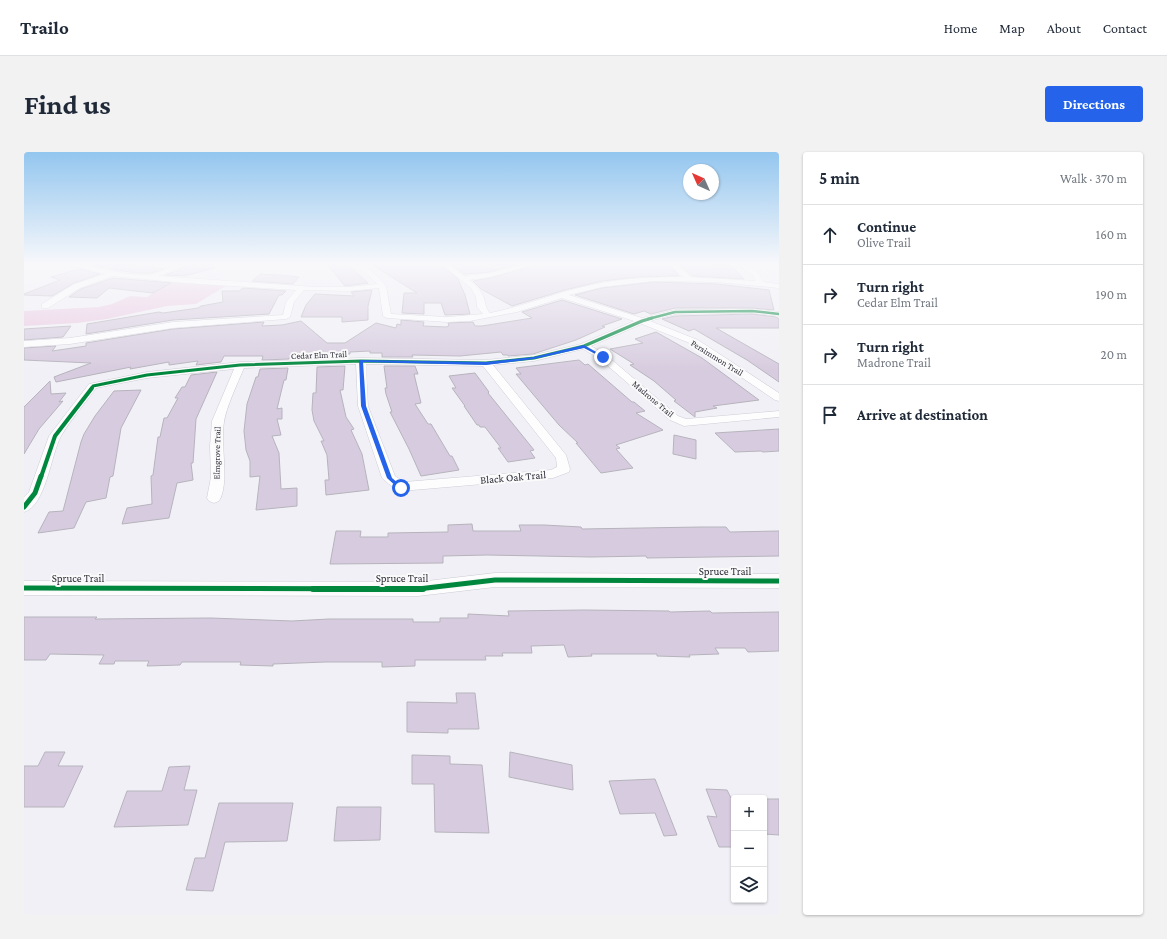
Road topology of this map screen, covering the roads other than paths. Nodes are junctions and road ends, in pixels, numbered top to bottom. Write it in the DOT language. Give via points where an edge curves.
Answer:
graph roads {
  1 [pos="55,300"];
  2 [pos="292,300"];
  3 [pos="384,300"];
  4 [pos="480,300"];
  5 [pos="548,300"];
  6 [pos="575,300"];
  7 [pos="45,306"];
  8 [pos="779,314"];
  9 [pos="489,316"];
  10 [pos="642,321"];
  11 [pos="24,344"];
  12 [pos="584,346"];
  13 [pos="361,361"];
  14 [pos="486,364"];
  15 [pos="240,365"];
  16 [pos="779,398"];
  17 [pos="779,414"];
  18 [pos="214,498"];
  19 [pos="24,507"];
  20 [pos="779,581"];
  21 [pos="24,588"];
  1 -- 7 [label="street"];
  2 -- 11 [label="street" via="286,317 173,325 70,341"];
  3 -- 9 [label="street" via="387,316 457,319"];
  4 -- 9 [label="street" via="481,307"];
  5 -- 9 [label="street"];
  6 -- 10 [label="street, Persimmon Trail"];
  8 -- 10 [label="street, Cedar Elm Trail" via="700,310 675,312"];
  10 -- 12 [label="street, Cedar Elm Trail"];
  10 -- 16 [label="street, Persimmon Trail" via="695,342"];
  12 -- 14 [label="street, Cedar Elm Trail" via="534,358"];
  12 -- 17 [label="street, Madrone Trail" via="603,357 674,418 684,423"];
  13 -- 14 [label="street, Cedar Elm Trail"];
  13 -- 14 [label="street, Black Oak Trail" via="363,406 390,478 401,488 553,474 564,469 562,458"];
  13 -- 15 [label="street, Cedar Elm Trail"];
  15 -- 18 [label="street, Elmgrove Trail" via="218,421 218,477"];
  15 -- 19 [label="street, Cedar Elm Trail" via="147,375 93,386 55,436 35,493"];
  20 -- 21 [label="street, Spruce Trail" via="495,580 418,589"];
}
